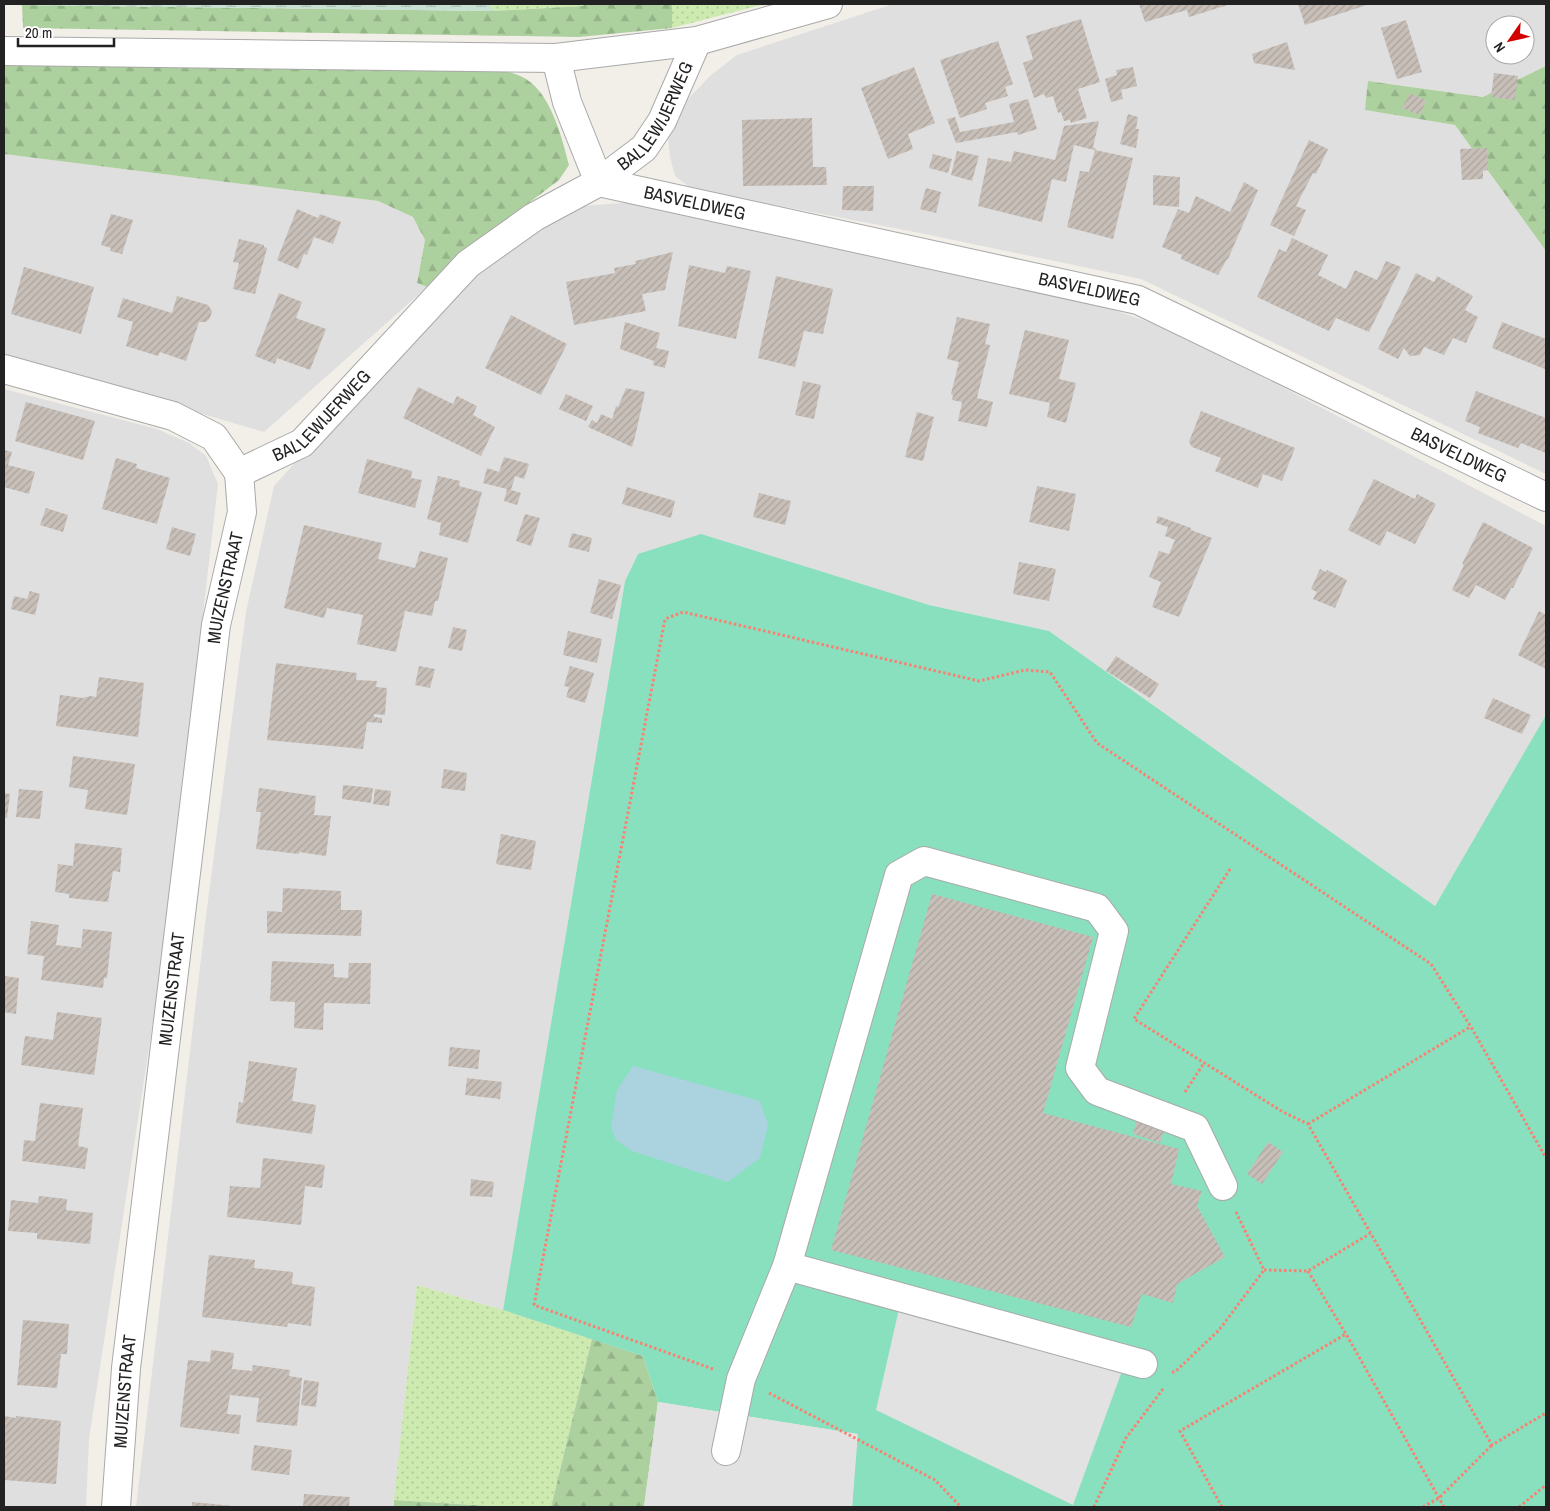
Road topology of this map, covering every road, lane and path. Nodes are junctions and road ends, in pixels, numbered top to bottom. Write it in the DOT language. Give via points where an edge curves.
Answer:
graph roads {
  1 [pos="828,4"];
  2 [pos="697,41"];
  3 [pos="4,51"];
  4 [pos="556,58"];
  5 [pos="599,182"];
  6 [pos="4,369"];
  7 [pos="239,473"];
  8 [pos="1546,497"];
  9 [pos="1230,869"];
  10 [pos="1471,1027"];
  11 [pos="1308,1124"];
  12 [pos="1223,1186"];
  13 [pos="1371,1233"];
  14 [pos="787,1266"];
  15 [pos="1264,1270"];
  16 [pos="1308,1271"];
  17 [pos="1346,1334"];
  18 [pos="1143,1364"];
  19 [pos="1175,1372"];
  20 [pos="741,1378"];
  21 [pos="1170,1380"];
  22 [pos="1164,1387"];
  23 [pos="1546,1413"];
  24 [pos="1492,1445"];
  25 [pos="726,1451"];
  26 [pos="1546,1485"];
  27 [pos="1438,1498"];
  28 [pos="116,1507"];
  29 [pos="960,1507"];
  30 [pos="1094,1507"];
  31 [pos="1222,1507"];
  32 [pos="1423,1507"];
  33 [pos="1444,1507"];
  34 [pos="1519,1507"];
  1 -- 2 [label="street, BALLEWIJERWEG"];
  2 -- 4 [label="street, BALLEWIJERWEG"];
  2 -- 5 [label="street, BALLEWIJERWEG" via="662,122 644,148"];
  3 -- 4 [label="street, BALLEWIJERWEG"];
  4 -- 5 [label="street, BALLEWIJERWEG" via="567,102"];
  5 -- 7 [label="street, BALLEWIJERWEG" via="534,217 468,264 302,443"];
  5 -- 8 [label="street, BASVELDWEG" via="1138,300"];
  6 -- 7 [label="street" via="173,416 214,437"];
  7 -- 28 [label="street, MUIZENSTRAAT" via="242,512 216,625 128,1358"];
  9 -- 11 [label="path" via="1134,1019 1283,1112"];
  10 -- 11 [label="path"];
  11 -- 13 [label="path"];
  12 -- 14 [label="street" via="1195,1128 1097,1091 1080,1068 1114,931 1097,908 924,861 900,875"];
  12 -- 15 [label="path"];
  13 -- 16 [label="path"];
  13 -- 24 [label="path"];
  14 -- 18 [label="street"];
  14 -- 20 [label="street"];
  15 -- 16 [label="path"];
  15 -- 19 [label="path" via="1219,1330"];
  16 -- 17 [label="path"];
  17 -- 27 [label="path"];
  17 -- 31 [label="path" via="1180,1431"];
  18 -- 19 [label="path"];
  19 -- 21 [label="path"];
  20 -- 25 [label="street"];
  20 -- 29 [label="path" via="935,1480"];
  22 -- 30 [label="path" via="1126,1438"];
  23 -- 24 [label="path"];
  24 -- 27 [label="path"];
  26 -- 34 [label="path"];
  27 -- 32 [label="path"];
  27 -- 33 [label="path"];
}
